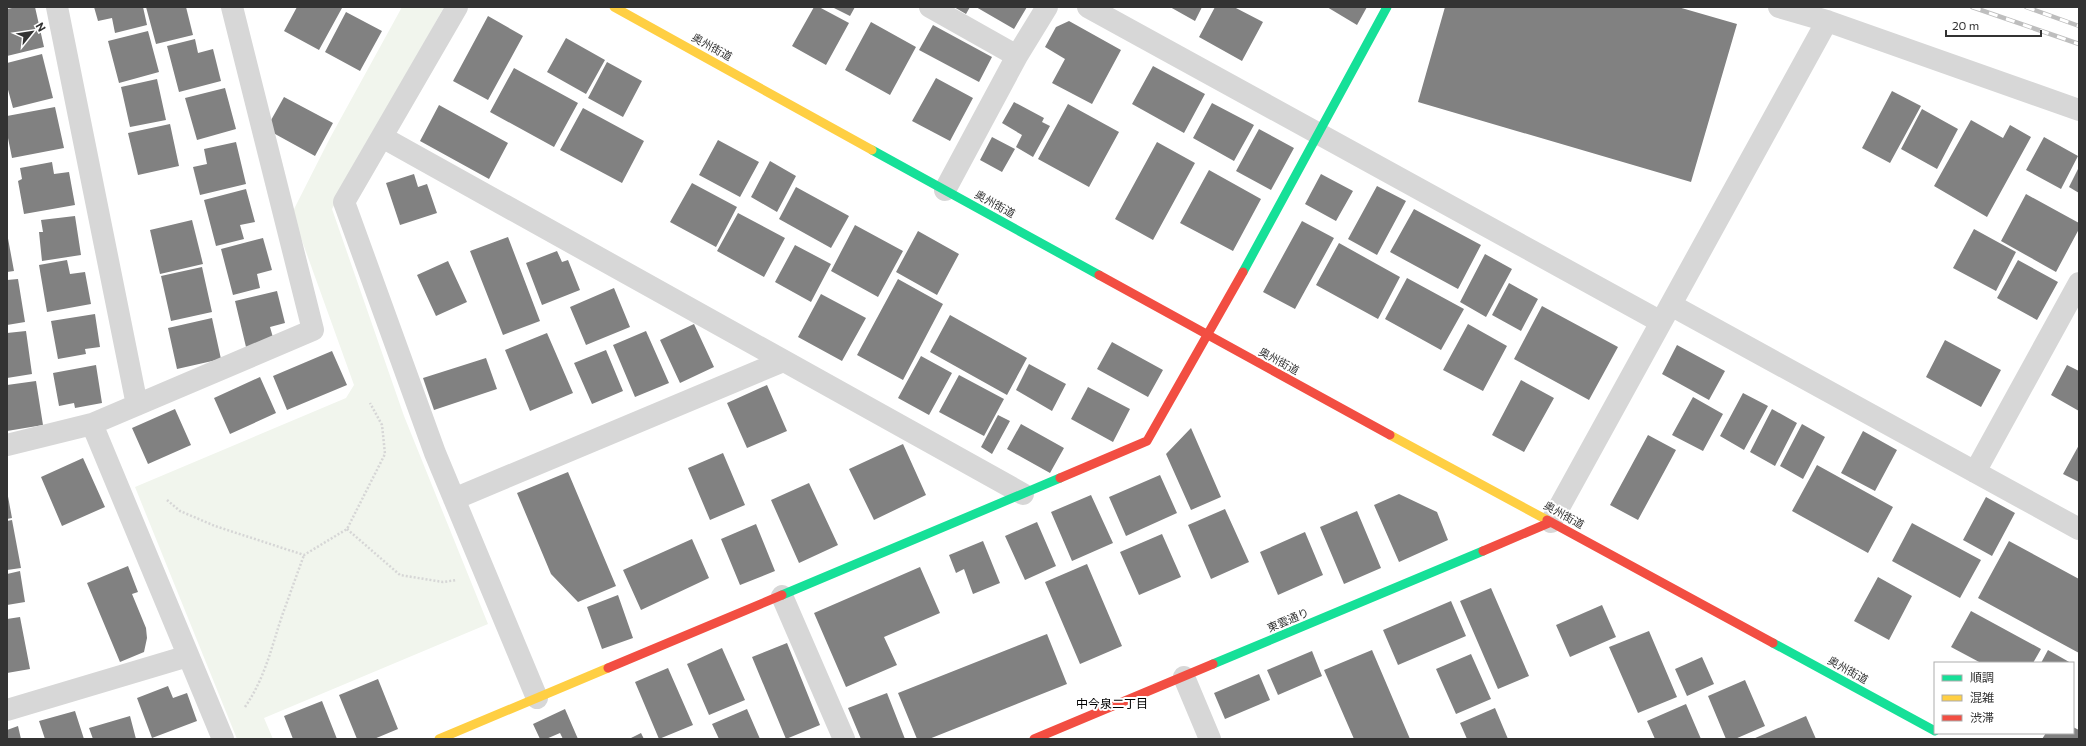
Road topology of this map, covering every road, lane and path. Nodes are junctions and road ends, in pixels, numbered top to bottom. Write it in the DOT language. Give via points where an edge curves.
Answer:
graph roads {
  1 [pos="57,7"];
  2 [pos="232,7"];
  3 [pos="457,7"];
  4 [pos="614,7"];
  5 [pos="930,7"];
  6 [pos="1047,7"];
  7 [pos="1088,7"];
  8 [pos="1387,7"];
  9 [pos="1779,7"];
  10 [pos="1827,21"];
  11 [pos="1017,56"];
  12 [pos="2079,110"];
  13 [pos="1318,134"];
  14 [pos="382,137"];
  15 [pos="944,190"];
  16 [pos="2079,283"];
  17 [pos="1666,314"];
  18 [pos="1208,336"];
  19 [pos="784,361"];
  20 [pos="370,403"];
  21 [pos="137,405"];
  22 [pos="92,424"];
  23 [pos="7,446"];
  24 [pos="1975,472"];
  25 [pos="1023,494"];
  26 [pos="454,499"];
  27 [pos="167,500"];
  28 [pos="1551,522"];
  29 [pos="347,529"];
  30 [pos="2079,529"];
  31 [pos="304,555"];
  32 [pos="488,580"];
  33 [pos="782,596"];
  34 [pos="188,656"];
  35 [pos="1184,677"];
  36 [pos="537,698"];
  37 [pos="245,707"];
  38 [pos="7,710"];
  39 [pos="1934,730"];
  40 [pos="223,739"];
  41 [pos="439,739"];
  42 [pos="844,739"];
  43 [pos="1034,739"];
  44 [pos="1210,739"];
  1 -- 21 [label="street"];
  2 -- 21 [label="street" via="313,330"];
  3 -- 14 [label="street"];
  4 -- 15 [label="street, 奥州街道"];
  5 -- 11 [label="street"];
  6 -- 11 [label="street"];
  7 -- 13 [label="street"];
  8 -- 13 [label="street"];
  9 -- 10 [label="street"];
  10 -- 12 [label="street"];
  10 -- 17 [label="street"];
  11 -- 15 [label="street"];
  13 -- 17 [label="street"];
  13 -- 18 [label="street"];
  14 -- 19 [label="street"];
  14 -- 26 [label="street" via="344,202"];
  15 -- 18 [label="street, 奥州街道"];
  16 -- 24 [label="street"];
  17 -- 24 [label="street"];
  17 -- 28 [label="street"];
  18 -- 25 [label="street" via="1147,441"];
  18 -- 28 [label="street, 奥州街道"];
  19 -- 25 [label="street"];
  19 -- 26 [label="street"];
  20 -- 29 [label="path" via="382,425 385,454"];
  21 -- 22 [label="street"];
  22 -- 23 [label="street"];
  22 -- 34 [label="street"];
  24 -- 30 [label="street"];
  25 -- 33 [label="street"];
  26 -- 32 [label="street"];
  27 -- 31 [label="path" via="180,512"];
  28 -- 35 [label="street, 東雲通り"];
  28 -- 39 [label="street, 奥州街道"];
  29 -- 31 [label="path"];
  29 -- 32 [label="path" via="400,574 443,582 469,578"];
  31 -- 37 [label="path" via="268,665"];
  32 -- 36 [label="street"];
  33 -- 36 [label="street"];
  33 -- 42 [label="street"];
  34 -- 38 [label="street"];
  34 -- 40 [label="street"];
  35 -- 43 [label="street, 東雲通り"];
  35 -- 44 [label="street"];
  36 -- 41 [label="street"];
}
